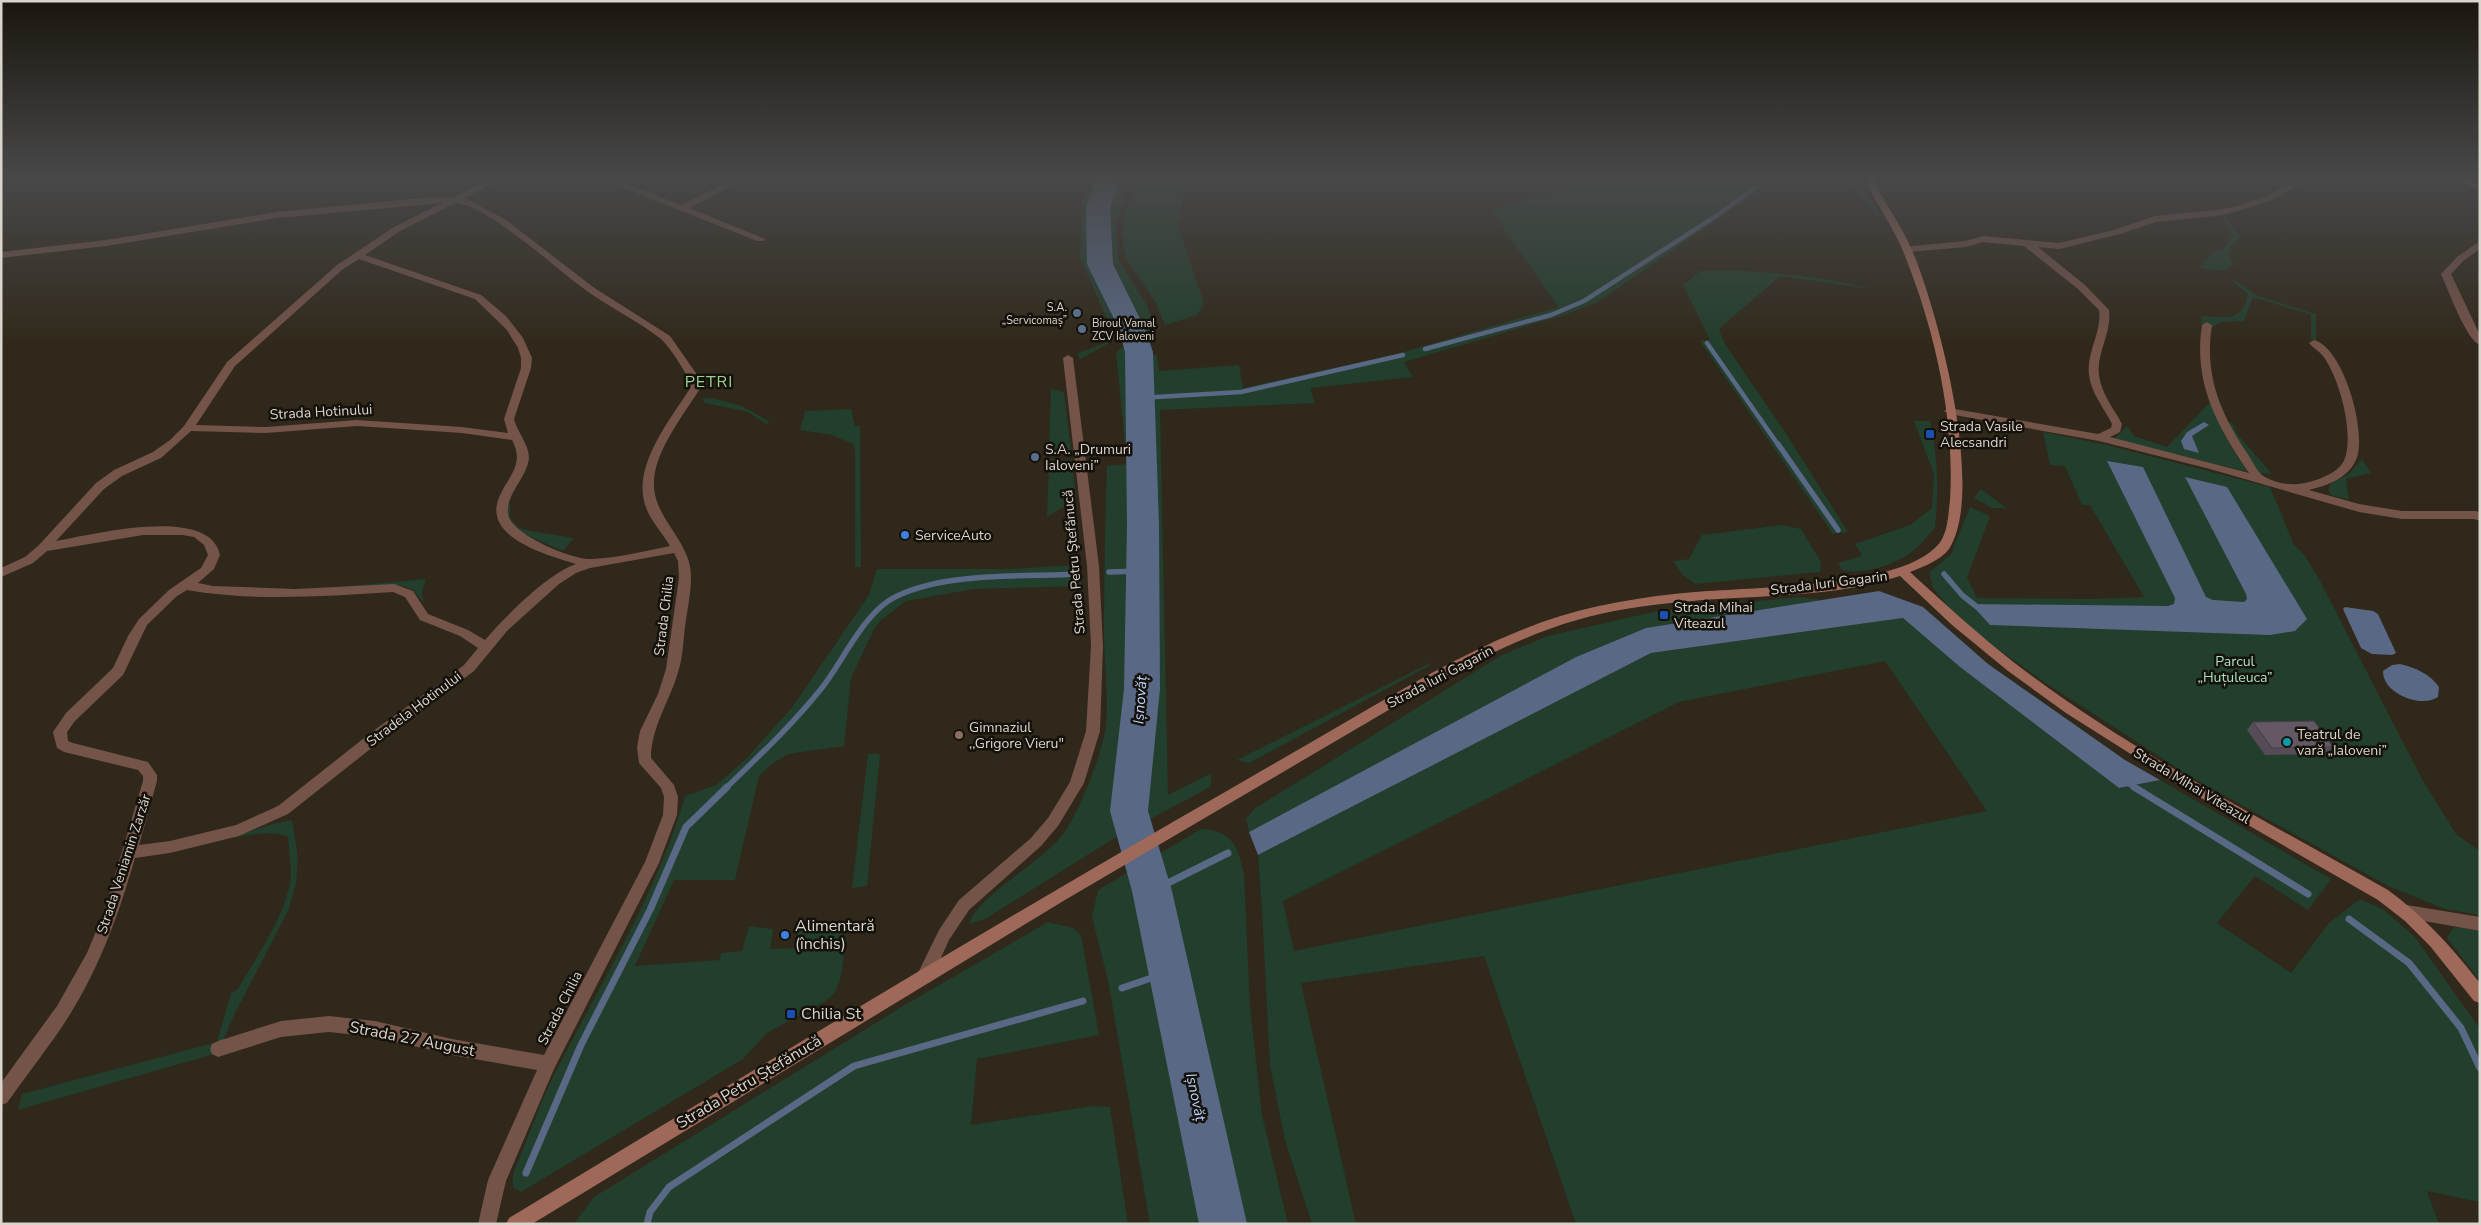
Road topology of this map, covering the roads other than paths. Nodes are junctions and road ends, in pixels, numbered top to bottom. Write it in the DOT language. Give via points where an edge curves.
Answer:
graph roads {
  1 [pos="166,233"];
  2 [pos="391,233"];
  3 [pos="516,233"];
  4 [pos="746,233"];
  5 [pos="1900,233"];
  6 [pos="2112,233"];
  7 [pos="760,239"];
  8 [pos="2026,243"];
  9 [pos="2480,244"];
  10 [pos="1907,249"];
  11 [pos="1,255"];
  12 [pos="357,255"];
  13 [pos="2207,326"];
  14 [pos="2480,342"];
  15 [pos="2314,343"];
  16 [pos="1068,358"];
  17 [pos="1949,411"];
  18 [pos="188,428"];
  19 [pos="515,437"];
  20 [pos="2099,438"];
  21 [pos="2260,480"];
  22 [pos="2296,490"];
  23 [pos="2478,516"];
  24 [pos="43,548"];
  25 [pos="678,548"];
  26 [pos="590,564"];
  27 [pos="1903,572"];
  28 [pos="1,573"];
  29 [pos="186,585"];
  30 [pos="486,647"];
  31 [pos="128,853"];
  32 [pos="1087,880"];
  33 [pos="2407,912"];
  34 [pos="2480,924"];
  35 [pos="924,977"];
  36 [pos="2480,996"];
  37 [pos="218,1049"];
  38 [pos="548,1064"];
  39 [pos="1,1097"];
  40 [pos="487,1224"];
  41 [pos="515,1224"];
  1 -- 11 [label="street, Strada Chilia"];
  2 -- 12 [label="street"];
  3 -- 25 [label="street, Strada Chilia" via="590,289 666,338 695,379 696,387 655,453 648,481 652,509"];
  4 -- 7 [label="street"];
  5 -- 10 [label="main road, Strada Iuri Gagarin"];
  6 -- 8 [label="street" via="2060,246"];
  8 -- 10 [label="street" via="1983,239 1966,244"];
  8 -- 20 [label="street" via="2052,260 2104,309 2094,375 2117,424 2116,430"];
  9 -- 14 [label="street" via="2446,274"];
  10 -- 17 [label="main road, Strada Iuri Gagarin" via="1942,363"];
  12 -- 18 [label="street" via="244,351 224,373"];
  12 -- 19 [label="street" via="478,297 511,327 525,354 526,366 509,419 509,427"];
  13 -- 21 [label="street" via="2203,370 2225,427"];
  15 -- 22 [label="street" via="2327,354 2338,372 2352,420 2355,446 2345,469"];
  16 -- 35 [label="street, Strada Petru Ştefănucă" via="1093,566 1097,646 1093,731 1077,783 1053,822 1036,842 964,905 944,935"];
  17 -- 20 [label="street"];
  17 -- 27 [label="main road, Strada Iuri Gagarin" via="1956,507 1953,527 1942,549"];
  18 -- 19 [label="street, Strada Hotinului" via="266,430 357,423"];
  18 -- 24 [label="street" via="157,455 103,483"];
  19 -- 26 [label="street" via="522,448 523,458 503,505 503,522 514,534"];
  20 -- 21 [label="street"];
  21 -- 22 [label="street"];
  22 -- 23 [label="street" via="2359,508 2402,515"];
  24 -- 28 [label="street" via="29,560"];
  24 -- 29 [label="street, Strada Veniamin Zarzăr" via="142,533 199,534 209,542 214,558 202,576"];
  25 -- 26 [label="street"];
  25 -- 38 [label="street, Strada Chilia" via="684,561 685,578 673,669 644,746 644,759 667,785 671,797 670,815 652,863"];
  26 -- 30 [label="street" via="555,581"];
  27 -- 32 [label="main road, Strada Iuri Gagarin" via="1844,584 1635,603 1566,619 1450,668"];
  27 -- 33 [label="main road, Strada Mihai Viteazul" via="1960,627 2087,720 2207,796 2383,895"];
  29 -- 30 [label="street" via="213,590 296,593 394,588 409,594 424,617 464,632"];
  29 -- 31 [label="street, Strada Veniamin Zarzăr" via="143,622 114,677 71,717 60,732 62,744 69,748 136,762 147,770 150,781"];
  30 -- 31 [label="street, Stradela Hotinului" via="470,668 451,684 378,735 283,810 239,830 170,847"];
  31 -- 39 [label="street, Strada Veniamin Zarzăr" via="112,912 77,989"];
  32 -- 35 [label="main road, Strada Petru Ștefănucă"];
  33 -- 34 [label="street"];
  33 -- 36 [label="main road, Strada Mihai Viteazul" via="2426,930"];
  35 -- 41 [label="main road, Strada Petru Ștefănucă"];
  37 -- 38 [label="street, Strada 27 August" via="281,1029 329,1024 375,1028 452,1047"];
  38 -- 40 [label="street, Strada Chilia" via="497,1180"];
}
